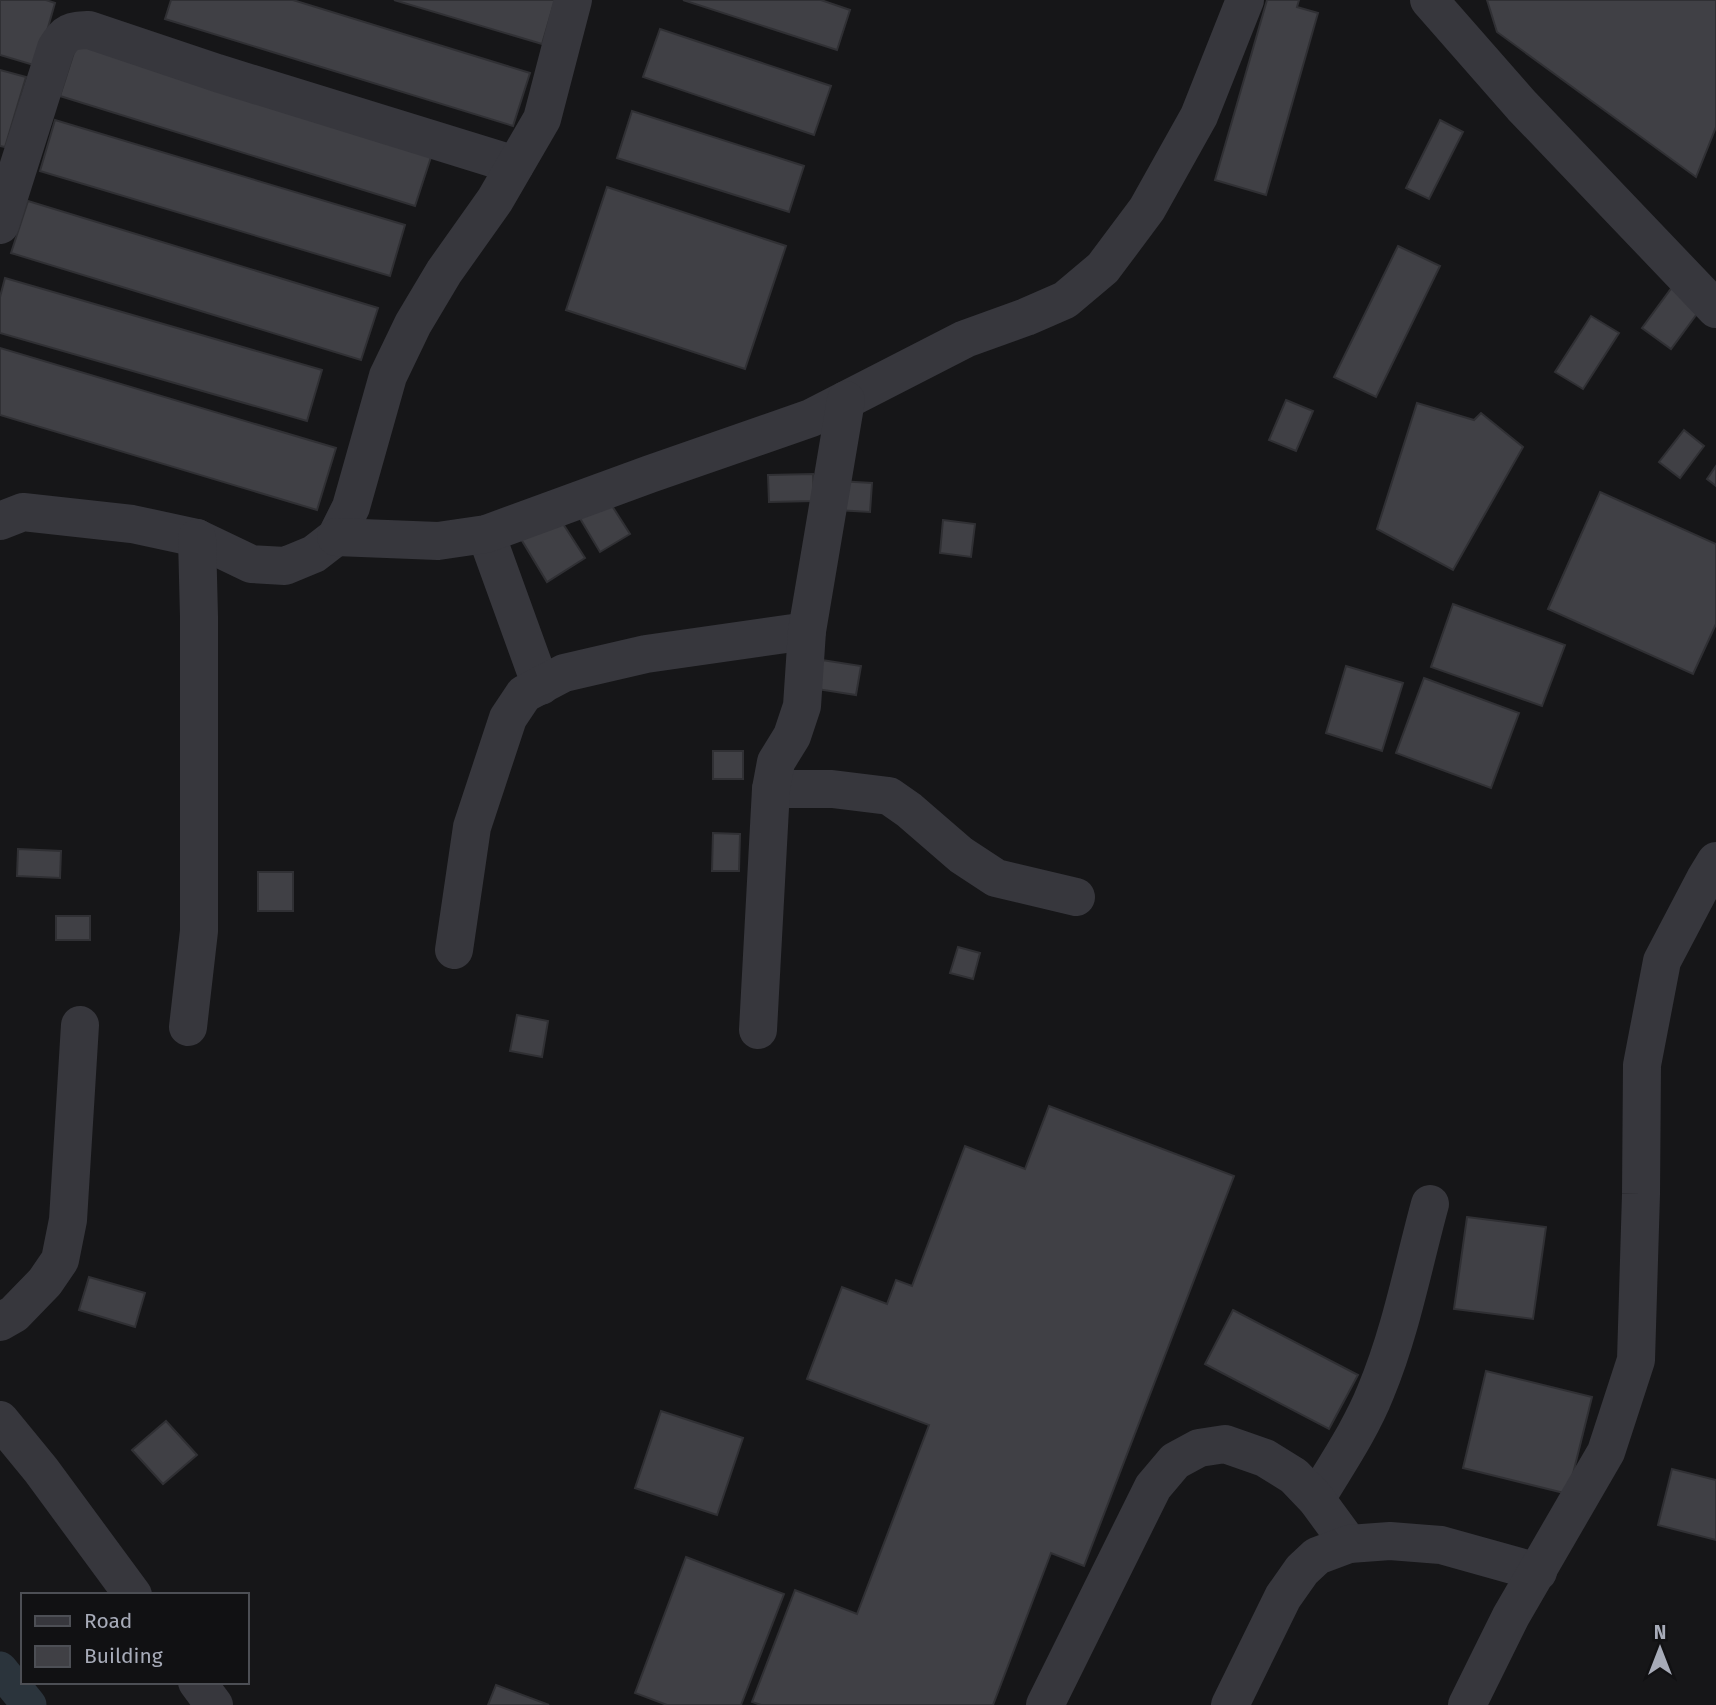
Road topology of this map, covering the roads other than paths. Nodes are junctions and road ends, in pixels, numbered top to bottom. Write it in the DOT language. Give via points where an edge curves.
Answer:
graph roads {
  1 [pos="573,0"];
  2 [pos="1245,0"];
  3 [pos="1429,0"];
  4 [pos="515,165"];
  5 [pos="0,225"];
  6 [pos="1716,309"];
  7 [pos="846,400"];
  8 [pos="0,522"];
  9 [pos="486,534"];
  10 [pos="336,537"];
  11 [pos="197,538"];
  12 [pos="807,631"];
  13 [pos="541,685"];
  14 [pos="771,789"];
  15 [pos="1716,860"];
  16 [pos="1076,897"];
  17 [pos="454,950"];
  18 [pos="79,1025"];
  19 [pos="188,1027"];
  20 [pos="758,1030"];
  21 [pos="1430,1204"];
  22 [pos="0,1322"];
  23 [pos="0,1420"];
  24 [pos="1316,1499"];
  25 [pos="1349,1544"];
  26 [pos="1538,1572"];
  27 [pos="132,1593"];
  28 [pos="198,1684"];
  29 [pos="214,1705"];
  30 [pos="1045,1705"];
  31 [pos="1230,1705"];
  32 [pos="1467,1705"];
  1 -- 4 [label="street" via="542,119"];
  2 -- 7 [label="street" via="1199,117 1147,209 1103,268 1065,300 965,339"];
  3 -- 6 [label="street" via="1522,106"];
  4 -- 5 [label="street" via="89,30 73,30 57,48"];
  4 -- 10 [label="street" via="413,324 388,376 351,508"];
  7 -- 9 [label="street" via="811,418"];
  7 -- 12 [label="street"];
  8 -- 11 [label="street" via="23,512 132,524"];
  9 -- 10 [label="street" via="438,541"];
  9 -- 13 [label="street"];
  10 -- 11 [label="street" via="314,554 285,566 251,564"];
  11 -- 19 [label="street" via="199,931"];
  12 -- 13 [label="street" via="646,654 564,673"];
  12 -- 14 [label="street" via="802,706 792,736 776,762"];
  13 -- 17 [label="street" via="524,694 508,718 472,827"];
  14 -- 16 [label="street" via="832,789 889,796 996,878"];
  14 -- 20 [label="street"];
  15 -- 26 [label="street" via="1662,961 1642,1065 1636,1360 1606,1452"];
  18 -- 22 [label="street" via="68,1220 60,1260 45,1282"];
  21 -- 24 [label="street" via="1376,1391"];
  23 -- 27 [label="street"];
  24 -- 25 [label="street"];
  24 -- 30 [label="street" via="1294,1476 1265,1458 1225,1444 1199,1448 1175,1461 1153,1487"];
  25 -- 26 [label="street" via="1441,1545"];
  25 -- 31 [label="street" via="1317,1556 1283,1597"];
  26 -- 32 [label="street"];
  28 -- 29 [label="street"];
}
